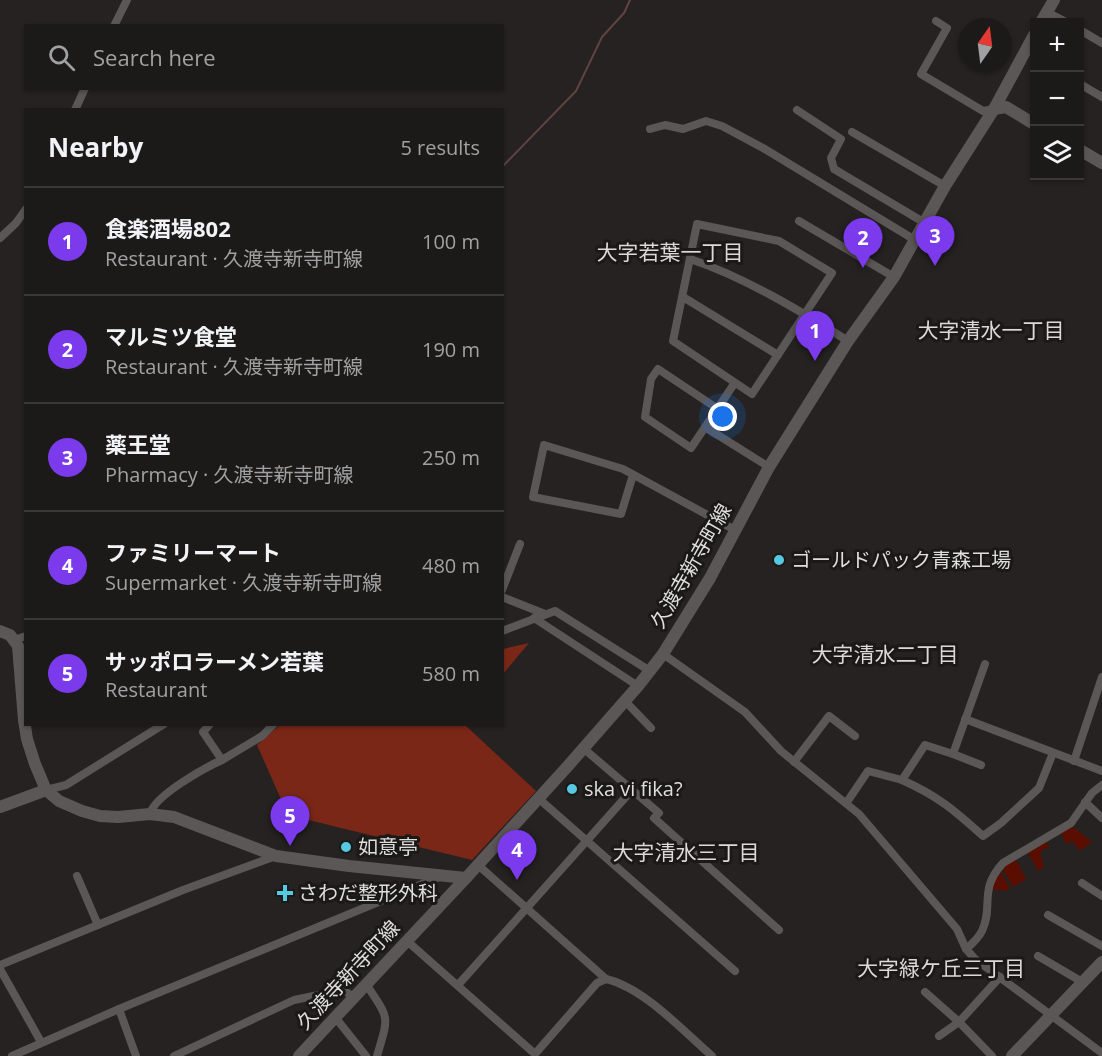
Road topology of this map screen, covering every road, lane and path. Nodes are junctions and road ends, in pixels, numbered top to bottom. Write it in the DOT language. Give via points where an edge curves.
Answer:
graph roads {
  1 [pos="127,0"];
  2 [pos="1054,0"];
  3 [pos="1044,17"];
  4 [pos="936,21"];
  5 [pos="115,24"];
  6 [pos="1084,32"];
  7 [pos="1102,43"];
  8 [pos="1030,56"];
  9 [pos="1084,86"];
  10 [pos="84,90"];
  11 [pos="1102,97"];
  12 [pos="76,108"];
  13 [pos="994,109"];
  14 [pos="797,110"];
  15 [pos="1030,121"];
  16 [pos="650,129"];
  17 [pos="852,132"];
  18 [pos="1084,152"];
  19 [pos="1102,163"];
  20 [pos="945,186"];
  21 [pos="24,212"];
  22 [pos="799,221"];
  23 [pos="925,223"];
  24 [pos="0,238"];
  25 [pos="915,240"];
  26 [pos="690,259"];
  27 [pos="894,277"];
  28 [pos="683,297"];
  29 [pos="805,314"];
  30 [pos="848,341"];
  31 [pos="778,355"];
  32 [pos="734,384"];
  33 [pos="718,409"];
  34 [pos="705,427"];
  35 [pos="769,467"];
  36 [pos="633,475"];
  37 [pos="735,530"];
  38 [pos="520,544"];
  39 [pos="504,585"];
  40 [pos="504,598"];
  41 [pos="545,614"];
  42 [pos="534,618"];
  43 [pos="504,630"];
  44 [pos="0,631"];
  45 [pos="20,638"];
  46 [pos="663,654"];
  47 [pos="986,664"];
  48 [pos="650,671"];
  49 [pos="1102,677"];
  50 [pos="638,686"];
  51 [pos="625,701"];
  52 [pos="965,719"];
  53 [pos="24,720"];
  54 [pos="25,726"];
  55 [pos="161,726"];
  56 [pos="208,726"];
  57 [pos="272,726"];
  58 [pos="651,728"];
  59 [pos="855,736"];
  60 [pos="583,748"];
  61 [pos="1053,753"];
  62 [pos="953,754"];
  63 [pos="222,760"];
  64 [pos="1074,761"];
  65 [pos="794,762"];
  66 [pos="981,765"];
  67 [pos="1102,771"];
  68 [pos="902,780"];
  69 [pos="1102,785"];
  70 [pos="46,790"];
  71 [pos="632,790"];
  72 [pos="538,798"];
  73 [pos="847,802"];
  74 [pos="1085,802"];
  75 [pos="0,807"];
  76 [pos="150,814"];
  77 [pos="1102,818"];
  78 [pos="587,841"];
  79 [pos="276,855"];
  80 [pos="478,865"];
  81 [pos="77,876"];
  82 [pos="442,876"];
  83 [pos="466,878"];
  84 [pos="1082,883"];
  85 [pos="1102,896"];
  86 [pos="526,908"];
  87 [pos="1048,915"];
  88 [pos="98,925"];
  89 [pos="778,930"];
  90 [pos="407,940"];
  91 [pos="1102,946"];
  92 [pos="966,949"];
  93 [pos="1038,956"];
  94 [pos="1102,962"];
  95 [pos="0,967"];
  96 [pos="735,971"];
  97 [pos="1000,977"];
  98 [pos="606,979"];
  99 [pos="1084,983"];
  100 [pos="366,984"];
  101 [pos="458,985"];
  102 [pos="925,992"];
  103 [pos="354,997"];
  104 [pos="119,1009"];
  105 [pos="1052,1016"];
  106 [pos="335,1017"];
  107 [pos="959,1022"];
  108 [pos="939,1036"];
  109 [pos="41,1042"];
  110 [pos="1102,1053"];
  111 [pos="12,1056"];
  112 [pos="136,1056"];
  113 [pos="174,1056"];
  114 [pos="299,1056"];
  115 [pos="366,1056"];
  116 [pos="377,1056"];
  117 [pos="712,1056"];
  118 [pos="992,1056"];
  119 [pos="1012,1056"];
  1 -- 5 [label="street"];
  2 -- 3 [label="main road"];
  4 -- 13 [label="street" via="947,28 921,74 983,111"];
  6 -- 7 [label="street"];
  8 -- 13 [label="main road, 久渡寺新寺町線"];
  9 -- 11 [label="street"];
  10 -- 12 [label="street"];
  13 -- 15 [label="main road" via="1005,107"];
  13 -- 20 [label="main road, 久渡寺新寺町線"];
  14 -- 23 [label="street" via="841,140 831,158 834,169"];
  16 -- 25 [label="street" via="665,125 683,129 706,121 722,126"];
  17 -- 20 [label="street"];
  18 -- 19 [label="main road"];
  20 -- 23 [label="main road, 久渡寺新寺町線"];
  21 -- 24 [label="street"];
  22 -- 27 [label="street"];
  23 -- 25 [label="main road, 久渡寺新寺町線"];
  25 -- 27 [label="main road, 久渡寺新寺町線"];
  26 -- 28 [label="street"];
  26 -- 29 [label="street" via="714,267"];
  26 -- 29 [label="street" via="697,224 779,241 832,273"];
  27 -- 30 [label="main road, 久渡寺新寺町線"];
  28 -- 31 [label="street"];
  28 -- 32 [label="street" via="672,341"];
  29 -- 30 [label="street"];
  29 -- 31 [label="street"];
  30 -- 35 [label="main road, 久渡寺新寺町線"];
  31 -- 32 [label="street" via="752,394"];
  32 -- 33 [label="street"];
  33 -- 34 [label="street"];
  33 -- 34 [label="street" via="658,369 651,379 645,417 691,448"];
  34 -- 35 [label="street"];
  35 -- 37 [label="main road, 久渡寺新寺町線"];
  36 -- 36 [label="street" via="544,445 533,497 621,514"];
  36 -- 37 [label="street"];
  37 -- 46 [label="main road, 久渡寺新寺町線"];
  38 -- 39 [label="street"];
  40 -- 41 [label="street"];
  41 -- 42 [label="street"];
  41 -- 48 [label="street" via="555,611"];
  42 -- 43 [label="street"];
  42 -- 50 [label="street"];
  44 -- 45 [label="main road"];
  45 -- 53 [label="main road"];
  46 -- 48 [label="main road, 久渡寺新寺町線"];
  46 -- 65 [label="street" via="745,712"];
  47 -- 52 [label="street"];
  48 -- 50 [label="main road, 久渡寺新寺町線"];
  49 -- 64 [label="street"];
  50 -- 51 [label="main road, 久渡寺新寺町線"];
  51 -- 58 [label="street"];
  51 -- 60 [label="main road, 久渡寺新寺町線"];
  52 -- 61 [label="street"];
  52 -- 62 [label="street"];
  54 -- 70 [label="main road"];
  55 -- 70 [label="street" via="66,785"];
  56 -- 63 [label="street" via="203,732"];
  57 -- 63 [label="street"];
  59 -- 65 [label="street" via="829,716"];
  60 -- 71 [label="street"];
  60 -- 72 [label="main road, 久渡寺新寺町線"];
  61 -- 64 [label="street"];
  61 -- 68 [label="street" via="1039,788 983,836 948,804"];
  62 -- 66 [label="street"];
  62 -- 68 [label="street" via="925,745"];
  63 -- 76 [label="street" via="159,800"];
  64 -- 67 [label="street"];
  65 -- 73 [label="street"];
  68 -- 73 [label="street" via="868,771"];
  69 -- 74 [label="street"];
  70 -- 75 [label="main road"];
  70 -- 76 [label="main road" via="59,801 100,816"];
  71 -- 78 [label="street"];
  71 -- 89 [label="street" via="658,813 654,818"];
  72 -- 78 [label="street"];
  72 -- 80 [label="main road, 久渡寺新寺町線"];
  73 -- 92 [label="street" via="957,928"];
  74 -- 77 [label="street"];
  74 -- 92 [label="street" via="1071,823 996,871 987,893 982,930"];
  76 -- 79 [label="main road" via="174,817"];
  78 -- 86 [label="street"];
  78 -- 96 [label="street"];
  79 -- 82 [label="main road"];
  79 -- 88 [label="street"];
  80 -- 83 [label="main road, 久渡寺新寺町線"];
  80 -- 86 [label="street"];
  81 -- 88 [label="street"];
  82 -- 83 [label="main road"];
  82 -- 104 [label="street"];
  83 -- 90 [label="main road, 久渡寺新寺町線"];
  84 -- 85 [label="street"];
  86 -- 98 [label="street"];
  86 -- 101 [label="street"];
  87 -- 91 [label="street"];
  88 -- 95 [label="street"];
  90 -- 100 [label="main road, 久渡寺新寺町線"];
  90 -- 101 [label="street"];
  92 -- 97 [label="street"];
  93 -- 99 [label="street"];
  94 -- 99 [label="main road"];
  95 -- 109 [label="street"];
  97 -- 105 [label="street"];
  97 -- 107 [label="street"];
  98 -- 101 [label="street" via="597,983 536,1054"];
  98 -- 117 [label="street" via="622,983 646,998"];
  99 -- 105 [label="main road"];
  100 -- 103 [label="main road, 久渡寺新寺町線"];
  100 -- 116 [label="street" via="385,1014"];
  102 -- 107 [label="street"];
  103 -- 106 [label="main road, 久渡寺新寺町線"];
  103 -- 113 [label="street" via="343,990 294,1000"];
  104 -- 109 [label="street"];
  104 -- 112 [label="street"];
  105 -- 110 [label="street"];
  105 -- 119 [label="main road"];
  106 -- 114 [label="main road, 久渡寺新寺町線"];
  106 -- 115 [label="street"];
  107 -- 108 [label="street"];
  107 -- 118 [label="street"];
  109 -- 111 [label="street"];
}
